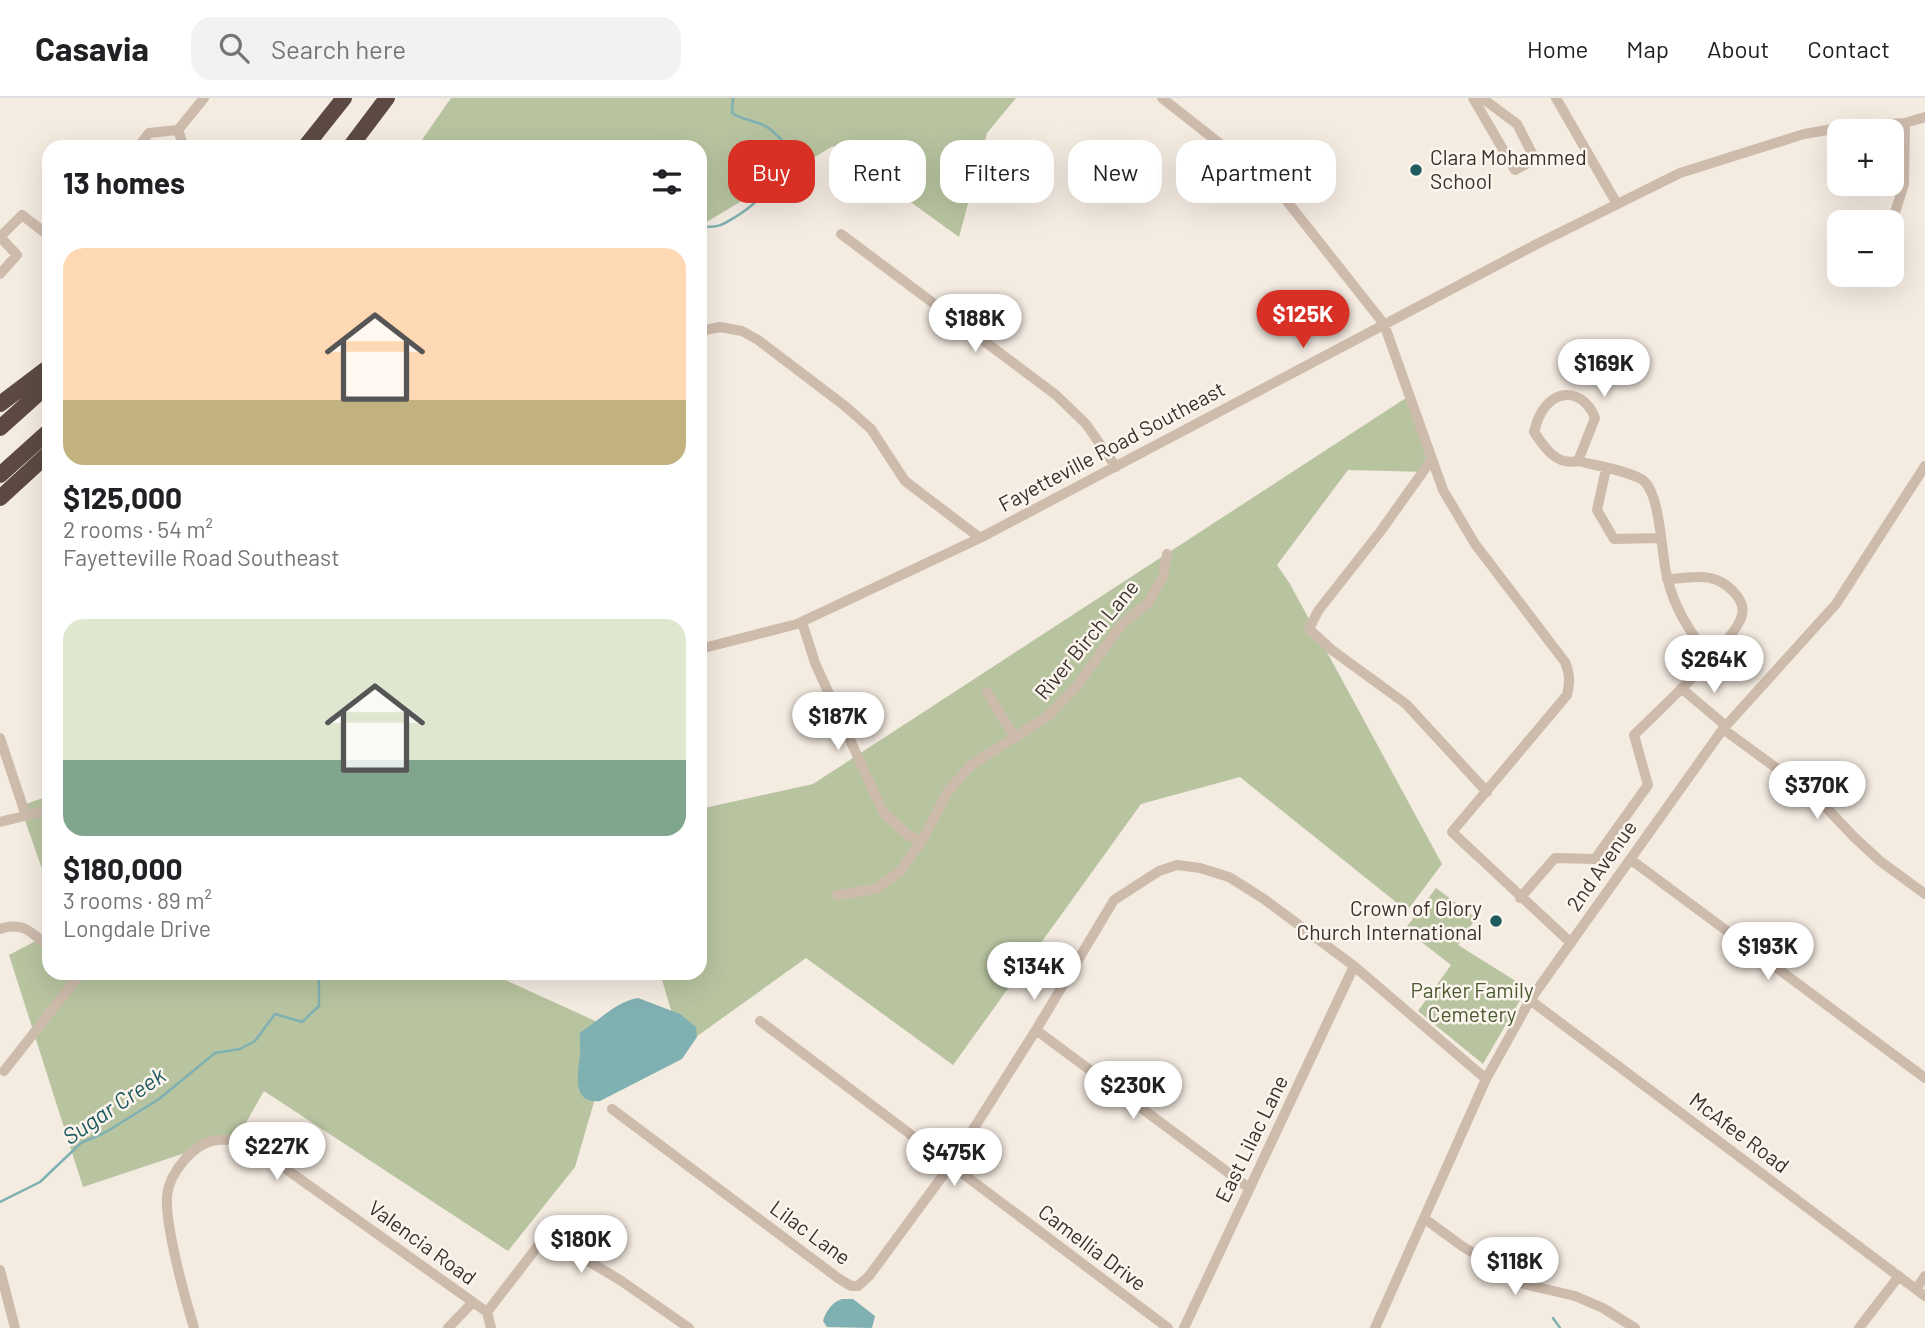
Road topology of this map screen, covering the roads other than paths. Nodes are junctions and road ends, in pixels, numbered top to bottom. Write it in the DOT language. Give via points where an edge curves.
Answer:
graph roads {
  1 [pos="204,98"];
  2 [pos="344,98"];
  3 [pos="387,98"];
  4 [pos="1163,98"];
  5 [pos="1474,98"];
  6 [pos="1482,98"];
  7 [pos="1556,98"];
  8 [pos="1925,117"];
  9 [pos="1905,123"];
  10 [pos="178,130"];
  11 [pos="144,140"];
  12 [pos="182,140"];
  13 [pos="311,140"];
  14 [pos="355,140"];
  15 [pos="1617,204"];
  16 [pos="1896,210"];
  17 [pos="42,231"];
  18 [pos="841,234"];
  19 [pos="0,274"];
  20 [pos="1384,324"];
  21 [pos="707,330"];
  22 [pos="42,372"];
  23 [pos="42,390"];
  24 [pos="0,404"];
  25 [pos="0,428"];
  26 [pos="42,437"];
  27 [pos="42,459"];
  28 [pos="1432,459"];
  29 [pos="1578,461"];
  30 [pos="1925,466"];
  31 [pos="1116,467"];
  32 [pos="1606,469"];
  33 [pos="0,475"];
  34 [pos="0,498"];
  35 [pos="980,538"];
  36 [pos="1659,538"];
  37 [pos="1167,554"];
  38 [pos="1667,579"];
  39 [pos="802,622"];
  40 [pos="707,647"];
  41 [pos="1711,657"];
  42 [pos="1681,688"];
  43 [pos="988,692"];
  44 [pos="1725,728"];
  45 [pos="0,738"];
  46 [pos="1015,738"];
  47 [pos="1487,792"];
  48 [pos="42,812"];
  49 [pos="26,816"];
  50 [pos="0,822"];
  51 [pos="922,841"];
  52 [pos="1630,859"];
  53 [pos="1925,894"];
  54 [pos="837,895"];
  55 [pos="1520,898"];
  56 [pos="0,929"];
  57 [pos="42,942"];
  58 [pos="1571,943"];
  59 [pos="1354,966"];
  60 [pos="75,980"];
  61 [pos="1531,1000"];
  62 [pos="760,1021"];
  63 [pos="1036,1030"];
  64 [pos="4,1070"];
  65 [pos="1925,1078"];
  66 [pos="1486,1079"];
  67 [pos="612,1109"];
  68 [pos="950,1166"];
  69 [pos="1249,1188"];
  70 [pos="1425,1219"];
  71 [pos="0,1270"];
  72 [pos="1899,1276"];
  73 [pos="1925,1276"];
  74 [pos="1920,1293"];
  75 [pos="472,1303"];
  76 [pos="487,1312"];
  77 [pos="193,1326"];
  78 [pos="15,1328"];
  79 [pos="180,1328"];
  80 [pos="449,1328"];
  81 [pos="491,1328"];
  82 [pos="689,1328"];
  83 [pos="1168,1328"];
  84 [pos="1184,1328"];
  85 [pos="1375,1328"];
  86 [pos="1634,1328"];
  87 [pos="1859,1328"];
  1 -- 10 [label="street"];
  2 -- 13 [label="highway"];
  3 -- 14 [label="highway"];
  4 -- 20 [label="street" via="1282,195"];
  5 -- 6 [label="street" via="1515,170 1535,159 1517,124"];
  7 -- 15 [label="street"];
  8 -- 9 [label="street, Fayetteville Road Southeast"];
  9 -- 15 [label="street, Fayetteville Road Southeast" via="1804,134 1679,173"];
  9 -- 16 [label="street" via="1905,184"];
  10 -- 11 [label="street" via="149,133"];
  10 -- 12 [label="street"];
  15 -- 20 [label="street, Fayetteville Road Southeast"];
  17 -- 19 [label="street" via="22,215 0,237 17,255"];
  18 -- 31 [label="street" via="1056,395 1086,424"];
  20 -- 28 [label="street"];
  20 -- 31 [label="street, Fayetteville Road Southeast"];
  21 -- 35 [label="street" via="742,331 758,340 871,429 905,481"];
  22 -- 24 [label="highway"];
  23 -- 25 [label="highway"];
  26 -- 33 [label="highway"];
  27 -- 34 [label="highway"];
  28 -- 47 [label="street" via="1443,490 1475,544 1569,672 1567,695"];
  28 -- 47 [label="street" via="1309,629 1406,704"];
  29 -- 29 [label="street" via="1595,418 1580,396 1566,394 1549,403 1534,432 1553,458"];
  29 -- 32 [label="street"];
  30 -- 44 [label="street, 2nd Avenue" via="1836,604"];
  31 -- 35 [label="street, Fayetteville Road Southeast"];
  32 -- 36 [label="street" via="1645,481 1655,500"];
  32 -- 36 [label="street" via="1597,510 1614,539"];
  35 -- 39 [label="street, Fayetteville Road Southeast"];
  36 -- 38 [label="street"];
  37 -- 46 [label="street, River Birch Lane" via="1163,577 1148,603 1122,624 1076,687 1048,716"];
  38 -- 41 [label="street" via="1681,615"];
  38 -- 41 [label="street" via="1711,578 1730,587 1741,602 1742,615 1735,629"];
  39 -- 40 [label="street, Fayetteville Road Southeast"];
  39 -- 51 [label="street" via="883,812 909,836"];
  41 -- 42 [label="street"];
  42 -- 44 [label="street"];
  42 -- 55 [label="street" via="1634,735 1648,785 1595,859 1555,858"];
  43 -- 46 [label="street"];
  44 -- 52 [label="street, 2nd Avenue"];
  44 -- 53 [label="street" via="1816,797 1871,853"];
  45 -- 49 [label="street"];
  46 -- 51 [label="street, River Birch Lane" via="971,765 948,792"];
  47 -- 55 [label="street" via="1452,832"];
  48 -- 49 [label="street"];
  49 -- 50 [label="street"];
  51 -- 54 [label="street, River Birch Lane" via="900,871 876,889"];
  52 -- 58 [label="street, 2nd Avenue"];
  52 -- 65 [label="street"];
  55 -- 58 [label="street"];
  56 -- 57 [label="street" via="15,925"];
  58 -- 61 [label="street, 2nd Avenue"];
  59 -- 63 [label="street, Lilac Lane" via="1229,877 1177,865 1114,900"];
  59 -- 66 [label="street, Lilac Lane"];
  59 -- 69 [label="street, East Lilac Lane"];
  60 -- 64 [label="street"];
  61 -- 66 [label="street, 2nd Avenue"];
  61 -- 72 [label="street, McAfee Road"];
  62 -- 68 [label="street, Camellia Drive"];
  63 -- 68 [label="street, Lilac Lane"];
  63 -- 69 [label="street"];
  66 -- 70 [label="street, 2nd Avenue"];
  67 -- 68 [label="street, Lilac Lane" via="852,1286 869,1276"];
  68 -- 83 [label="street, Camellia Drive"];
  69 -- 84 [label="street, East Lilac Lane"];
  70 -- 85 [label="street, 2nd Avenue"];
  70 -- 86 [label="street" via="1524,1284 1585,1300"];
  71 -- 78 [label="street"];
  72 -- 74 [label="street, McAfee Road"];
  72 -- 87 [label="street"];
  73 -- 74 [label="street"];
  75 -- 76 [label="street, Valencia Road"];
  75 -- 77 [label="street, Valencia Road" via="255,1147 216,1140 203,1144 183,1162 167,1196"];
  75 -- 80 [label="street"];
  76 -- 81 [label="street, Valencia Road"];
  76 -- 82 [label="street" via="541,1242 553,1240"];
  77 -- 79 [label="street"];
}
